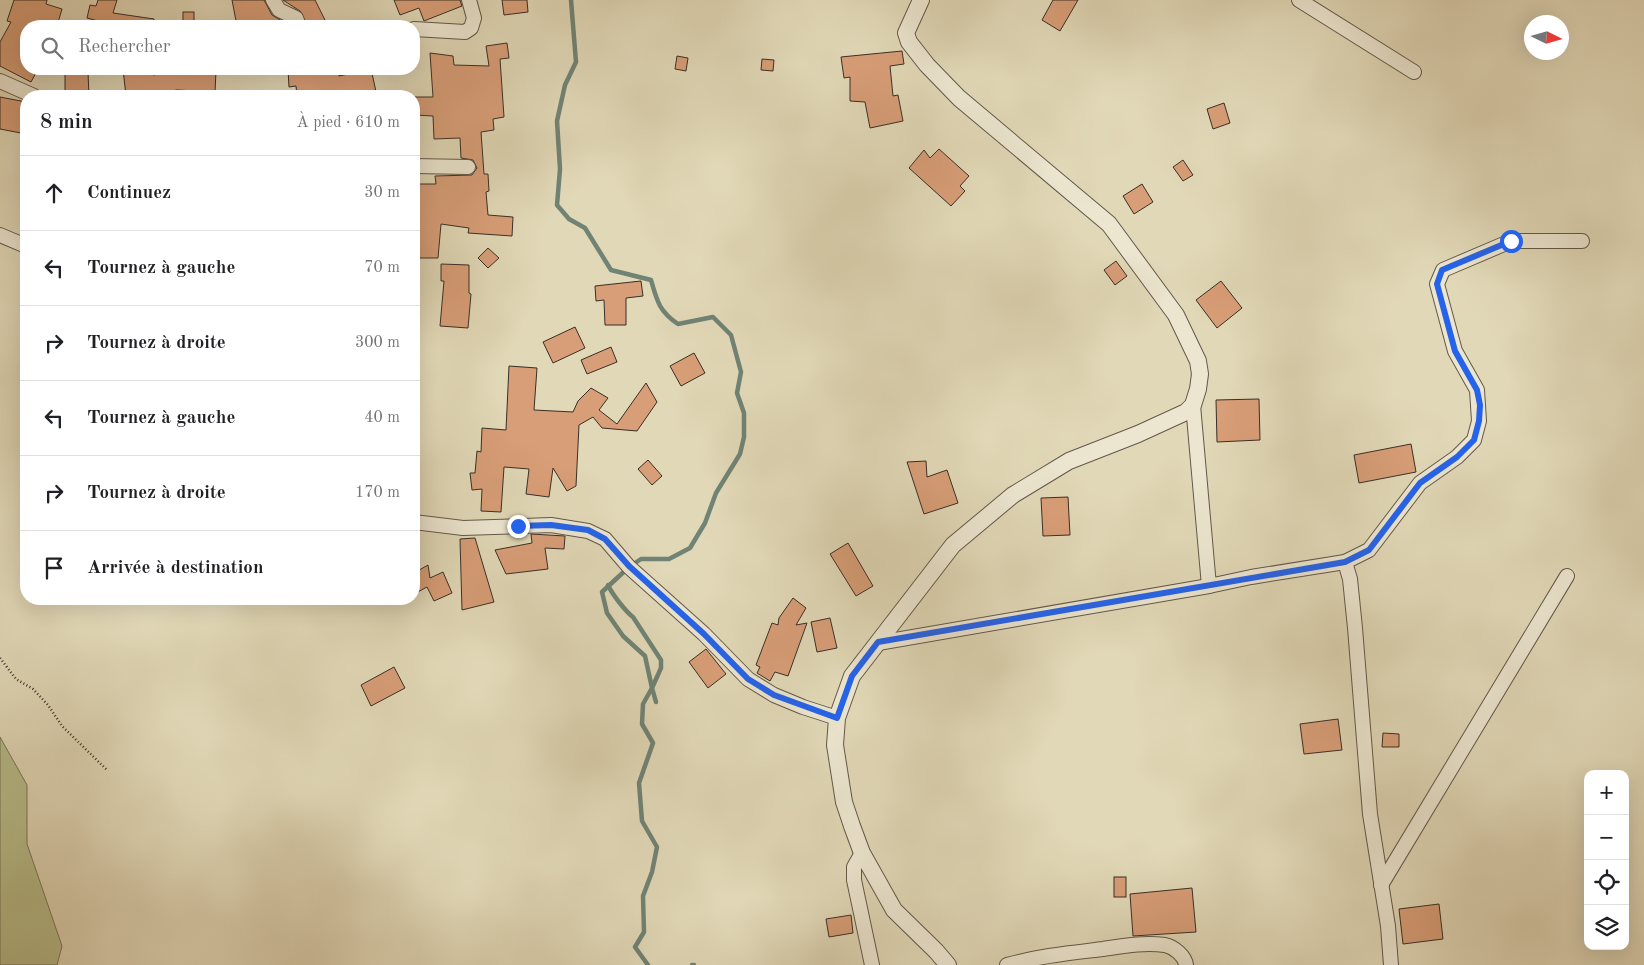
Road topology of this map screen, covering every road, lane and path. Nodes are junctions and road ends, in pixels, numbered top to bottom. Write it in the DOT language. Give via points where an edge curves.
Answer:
graph roads {
  1 [pos="273,0"];
  2 [pos="469,0"];
  3 [pos="921,0"];
  4 [pos="1299,0"];
  5 [pos="297,20"];
  6 [pos="420,29"];
  7 [pos="1414,72"];
  8 [pos="0,81"];
  9 [pos="20,90"];
  10 [pos="420,166"];
  11 [pos="468,167"];
  12 [pos="0,235"];
  13 [pos="1582,241"];
  14 [pos="20,243"];
  15 [pos="1193,405"];
  16 [pos="420,523"];
  17 [pos="1345,562"];
  18 [pos="1567,576"];
  19 [pos="1209,586"];
  20 [pos="878,642"];
  21 [pos="0,658"];
  22 [pos="837,718"];
  23 [pos="107,770"];
  24 [pos="862,852"];
  25 [pos="1381,884"];
  26 [pos="872,965"];
  27 [pos="948,965"];
  28 [pos="1007,965"];
  29 [pos="1186,965"];
  30 [pos="1390,965"];
  1 -- 5 [label="street" via="279,10"];
  2 -- 6 [label="street" via="474,18 471,28 465,32"];
  3 -- 15 [label="street" via="906,33 927,65 959,98 1109,224 1176,315 1198,361 1198,389"];
  4 -- 7 [label="street"];
  8 -- 9 [label="street"];
  10 -- 11 [label="street"];
  12 -- 14 [label="street"];
  13 -- 17 [label="street" via="1511,241 1442,270 1437,284 1455,351 1477,390 1480,405 1474,440 1457,457 1420,483 1369,550"];
  15 -- 19 [label="street"];
  15 -- 20 [label="street" via="1186,412 1146,431 1069,461 1013,495 953,546"];
  16 -- 22 [label="street" via="463,528 551,525 588,530 605,539 629,566 748,679 774,695"];
  17 -- 19 [label="street"];
  17 -- 25 [label="street" via="1350,578 1370,814"];
  18 -- 25 [label="street"];
  19 -- 20 [label="street"];
  20 -- 22 [label="street" via="852,676"];
  21 -- 23 [label="path" via="16,680 33,689 62,726"];
  22 -- 24 [label="street" via="835,745 844,802"];
  24 -- 26 [label="street" via="854,867 854,880"];
  24 -- 27 [label="street" via="894,910"];
  25 -- 30 [label="street"];
  28 -- 29 [label="street" via="1036,957 1142,944 1166,946 1178,952"];
}
